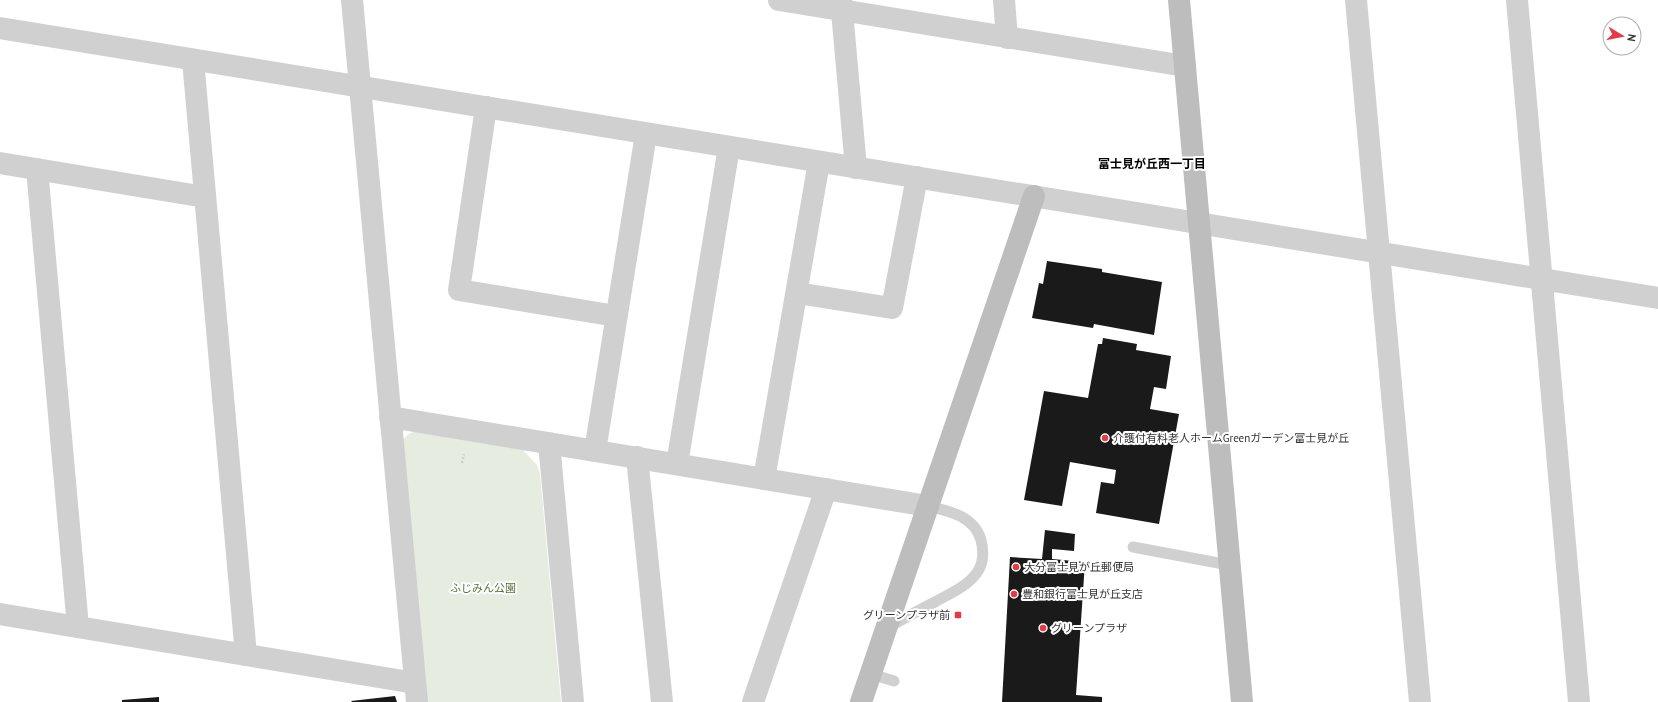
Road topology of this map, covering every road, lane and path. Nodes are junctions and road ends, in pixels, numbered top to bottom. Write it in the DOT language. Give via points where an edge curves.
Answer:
graph roads {
  1 [pos="352,0"];
  2 [pos="779,0"];
  3 [pos="1004,0"];
  4 [pos="1179,0"];
  5 [pos="1356,0"];
  6 [pos="1517,0"];
  7 [pos="842,5"];
  8 [pos="0,28"];
  9 [pos="1007,38"];
  10 [pos="192,60"];
  11 [pos="1185,66"];
  12 [pos="360,87"];
  13 [pos="486,107"];
  14 [pos="646,134"];
  15 [pos="730,147"];
  16 [pos="819,162"];
  17 [pos="0,163"];
  18 [pos="856,168"];
  19 [pos="37,169"];
  20 [pos="917,177"];
  21 [pos="1034,196"];
  22 [pos="205,197"];
  23 [pos="1199,224"];
  24 [pos="1379,253"];
  25 [pos="1542,279"];
  26 [pos="797,293"];
  27 [pos="1658,298"];
  28 [pos="616,316"];
  29 [pos="390,416"];
  30 [pos="549,443"];
  31 [pos="595,451"];
  32 [pos="637,457"];
  33 [pos="677,464"];
  34 [pos="764,478"];
  35 [pos="826,489"];
  36 [pos="928,506"];
  37 [pos="1134,547"];
  38 [pos="1229,565"];
  39 [pos="0,614"];
  40 [pos="78,627"];
  41 [pos="886,629"];
  42 [pos="246,655"];
  43 [pos="871,674"];
  44 [pos="894,681"];
  45 [pos="416,693"];
  46 [pos="573,702"];
  47 [pos="662,702"];
  48 [pos="754,702"];
  49 [pos="861,702"];
  50 [pos="1242,702"];
  51 [pos="1420,702"];
  52 [pos="1579,702"];
  1 -- 12 [label="street"];
  2 -- 7 [label="street"];
  3 -- 9 [label="street"];
  4 -- 11 [label="street"];
  5 -- 24 [label="street"];
  6 -- 25 [label="street"];
  7 -- 9 [label="street"];
  7 -- 18 [label="street"];
  8 -- 10 [label="street"];
  9 -- 11 [label="street"];
  10 -- 12 [label="street"];
  10 -- 22 [label="street"];
  11 -- 23 [label="street"];
  12 -- 13 [label="street"];
  12 -- 29 [label="street"];
  13 -- 14 [label="street"];
  13 -- 28 [label="street" via="459,290"];
  14 -- 15 [label="street"];
  14 -- 28 [label="street"];
  15 -- 16 [label="street"];
  15 -- 33 [label="street"];
  16 -- 18 [label="street"];
  16 -- 26 [label="street"];
  17 -- 19 [label="street"];
  18 -- 20 [label="street"];
  19 -- 22 [label="street"];
  19 -- 40 [label="street"];
  20 -- 21 [label="street"];
  20 -- 26 [label="street" via="892,308"];
  21 -- 23 [label="street"];
  21 -- 36 [label="street"];
  22 -- 42 [label="street"];
  23 -- 24 [label="street"];
  23 -- 38 [label="street"];
  24 -- 25 [label="street"];
  24 -- 51 [label="street"];
  25 -- 27 [label="street"];
  25 -- 52 [label="street"];
  26 -- 34 [label="street"];
  28 -- 31 [label="street"];
  29 -- 30 [label="street"];
  29 -- 45 [label="street"];
  30 -- 31 [label="street"];
  30 -- 46 [label="street"];
  31 -- 32 [label="street"];
  32 -- 33 [label="street"];
  32 -- 47 [label="street"];
  33 -- 34 [label="street"];
  34 -- 35 [label="street"];
  35 -- 36 [label="street"];
  35 -- 48 [label="street"];
  36 -- 41 [label="street"];
  36 -- 41 [label="lane" via="954,512 971,523 980,536 984,549 983,559 976,574 964,585"];
  37 -- 38 [label="lane"];
  38 -- 50 [label="street"];
  39 -- 40 [label="street"];
  40 -- 42 [label="street"];
  41 -- 43 [label="street"];
  42 -- 45 [label="street"];
  43 -- 44 [label="lane"];
  43 -- 49 [label="street"];
}
